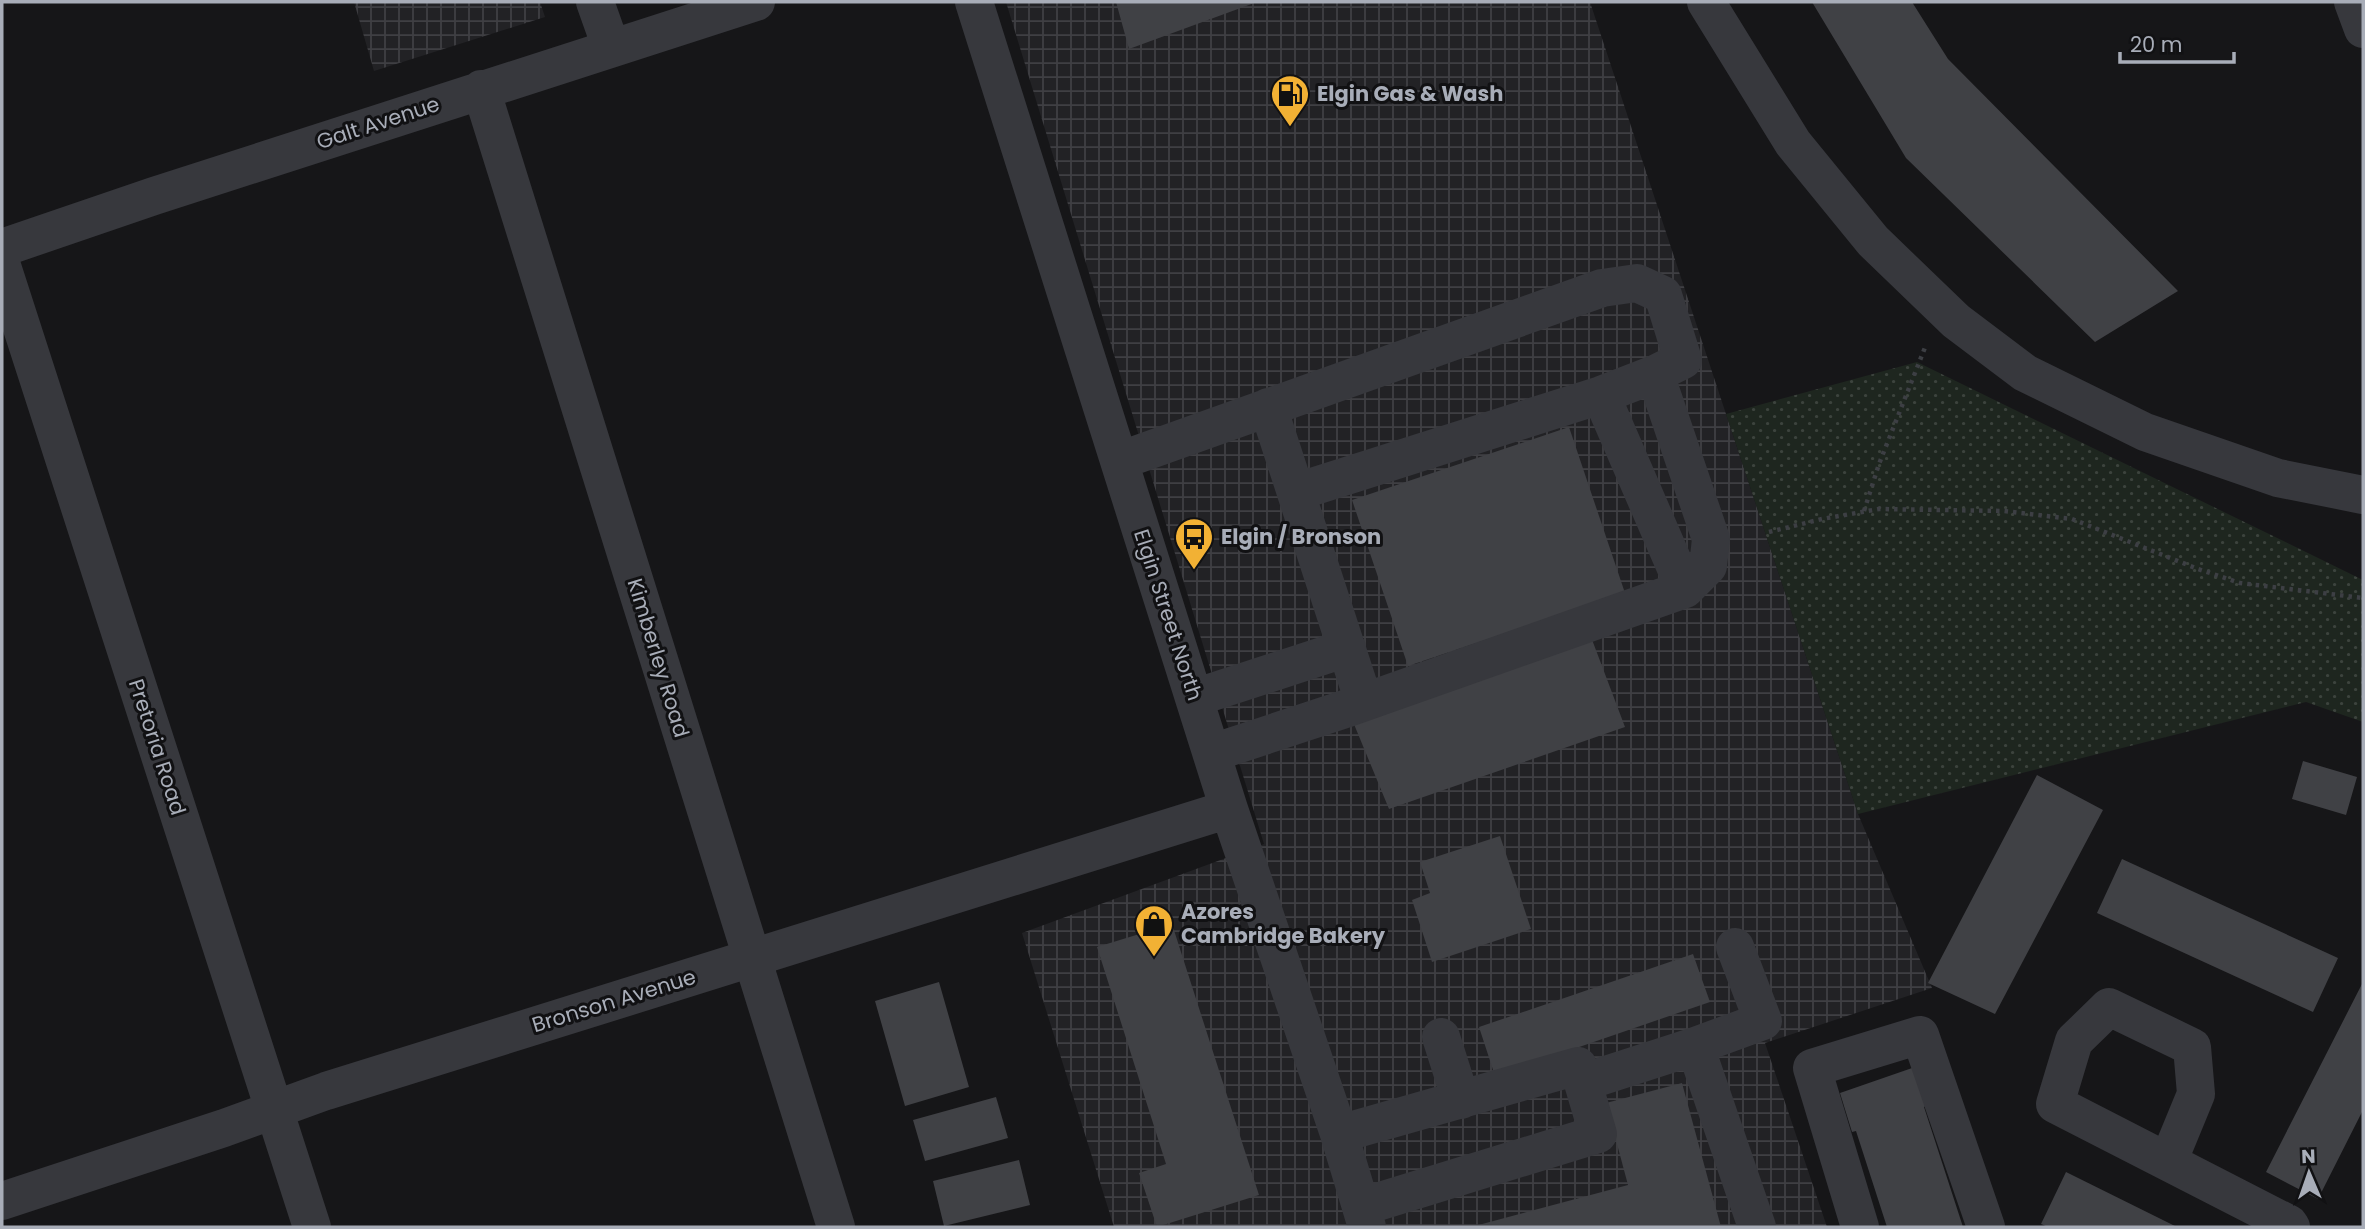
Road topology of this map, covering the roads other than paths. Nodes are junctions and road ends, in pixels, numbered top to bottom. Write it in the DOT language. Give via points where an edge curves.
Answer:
graph roads {
  1 [pos="594,2"];
  2 [pos="757,2"];
  3 [pos="974,2"];
  4 [pos="1706,2"];
  5 [pos="2353,2"];
  6 [pos="2363,29"];
  7 [pos="611,47"];
  8 [pos="481,89"];
  9 [pos="2,248"];
  10 [pos="2,266"];
  11 [pos="1655,374"];
  12 [pos="1601,395"];
  13 [pos="1268,407"];
  14 [pos="1119,461"];
  15 [pos="1296,492"];
  16 [pos="2363,495"];
  17 [pos="1685,589"];
  18 [pos="1347,648"];
  19 [pos="1194,698"];
  20 [pos="1364,702"];
  21 [pos="1212,753"];
  22 [pos="1229,809"];
  23 [pos="1735,947"];
  24 [pos="752,958"];
  25 [pos="1441,1037"];
  26 [pos="1695,1046"];
  27 [pos="1584,1082"];
  28 [pos="1461,1100"];
  29 [pos="274,1110"];
  30 [pos="1339,1133"];
  31 [pos="2168,1162"];
  32 [pos="2,1200"];
  33 [pos="1364,1217"];
  34 [pos="312,1227"];
  35 [pos="836,1227"];
  36 [pos="1757,1227"];
  37 [pos="1860,1227"];
  38 [pos="1986,1227"];
  39 [pos="2291,1227"];
  1 -- 7 [label="street"];
  2 -- 7 [label="street, Galt Avenue"];
  3 -- 14 [label="street, Elgin Street North"];
  4 -- 16 [label="street" via="1793,143 1873,241 1955,321 2025,373 2145,432 2278,478"];
  5 -- 6 [label="street"];
  7 -- 8 [label="street, Galt Avenue"];
  8 -- 9 [label="street, Galt Avenue"];
  8 -- 24 [label="street, Kimberley Road"];
  10 -- 29 [label="street, Pretoria Road"];
  11 -- 12 [label="street"];
  11 -- 13 [label="street" via="1683,360 1663,295 1637,283 1602,288"];
  11 -- 17 [label="street" via="1711,539 1708,566"];
  12 -- 15 [label="street"];
  12 -- 17 [label="street"];
  13 -- 14 [label="street"];
  13 -- 15 [label="street"];
  14 -- 19 [label="street, Elgin Street North"];
  15 -- 18 [label="street"];
  17 -- 20 [label="street"];
  18 -- 19 [label="street"];
  18 -- 20 [label="street"];
  19 -- 21 [label="street, Elgin Street North"];
  20 -- 21 [label="street"];
  21 -- 22 [label="street, Elgin Street North"];
  22 -- 24 [label="street, Bronson Avenue"];
  22 -- 30 [label="street, Elgin Street North"];
  23 -- 26 [label="street" via="1763,1021"];
  24 -- 29 [label="street, Bronson Avenue"];
  24 -- 35 [label="street, Kimberley Road"];
  25 -- 28 [label="street"];
  26 -- 27 [label="street"];
  26 -- 36 [label="street"];
  27 -- 28 [label="street" via="1578,1066"];
  27 -- 33 [label="street" via="1598,1134"];
  28 -- 30 [label="street"];
  29 -- 32 [label="street, Bronson Avenue"];
  29 -- 34 [label="street, Pretoria Road"];
  30 -- 33 [label="street, Elgin Street North"];
  31 -- 39 [label="street"];
  37 -- 38 [label="street" via="1812,1068 1920,1035"];
}
